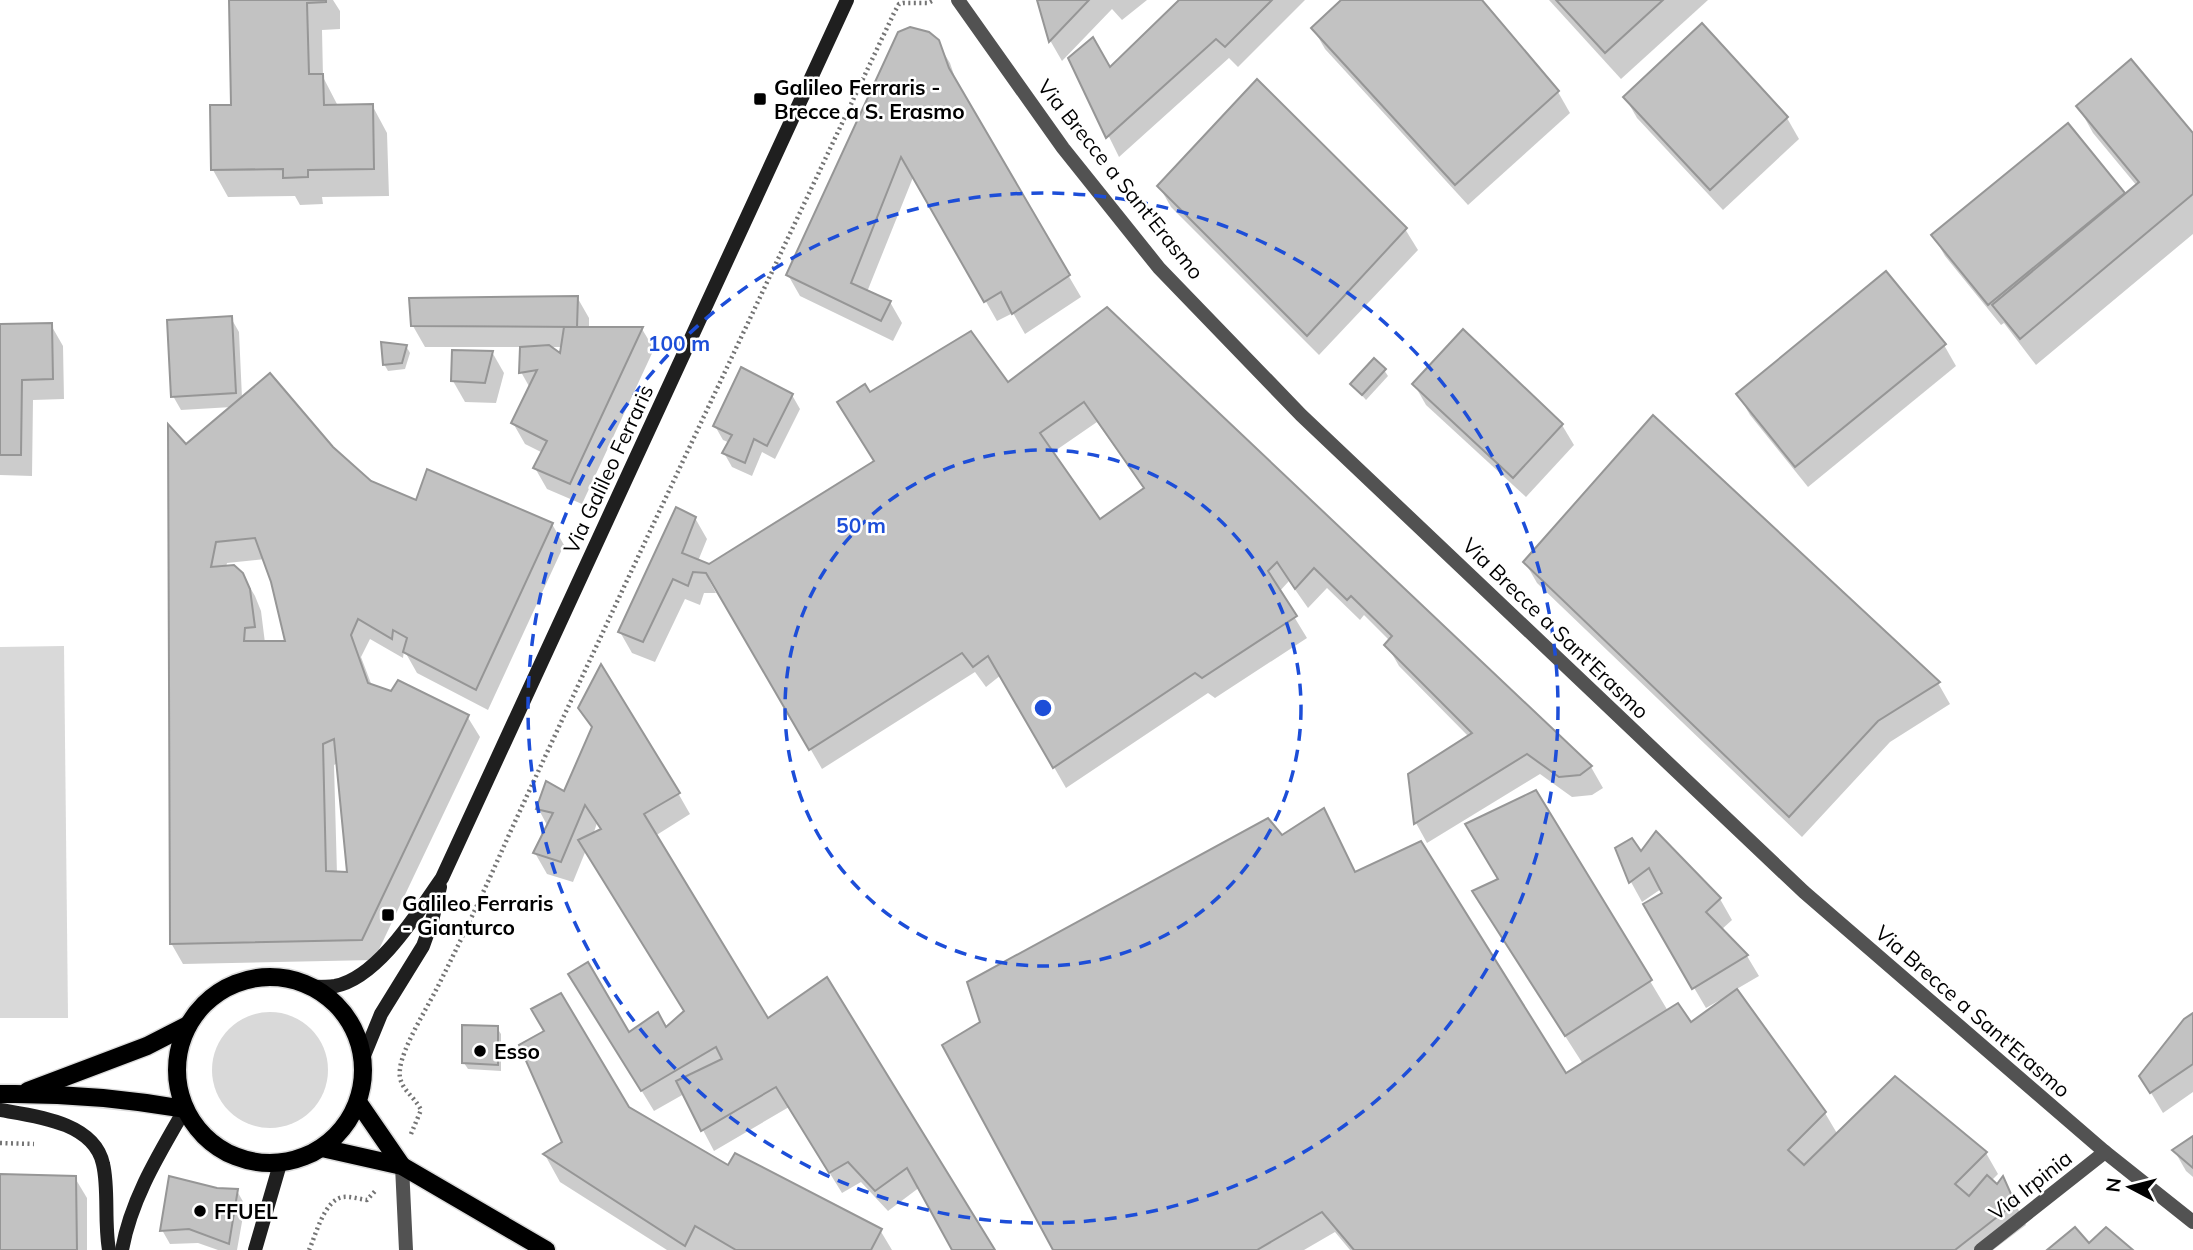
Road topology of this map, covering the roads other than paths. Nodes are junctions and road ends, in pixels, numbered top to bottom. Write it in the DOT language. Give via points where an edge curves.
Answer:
graph roads {
  1 [pos="847,0"];
  2 [pos="958,0"];
  3 [pos="442,878"];
  4 [pos="313,987"];
  5 [pos="188,1025"];
  6 [pos="363,1058"];
  7 [pos="21,1093"];
  8 [pos="0,1094"];
  9 [pos="358,1102"];
  10 [pos="0,1110"];
  11 [pos="184,1110"];
  12 [pos="321,1148"];
  13 [pos="2105,1152"];
  14 [pos="280,1164"];
  15 [pos="402,1166"];
  16 [pos="2193,1222"];
  17 [pos="109,1250"];
  18 [pos="122,1250"];
  19 [pos="255,1250"];
  20 [pos="406,1250"];
  21 [pos="546,1250"];
  22 [pos="1981,1250"];
  1 -- 3 [label="main road, Via Galileo Ferraris"];
  2 -- 13 [label="street, Via Brecce a Sant'Erasmo" via="1063,148 1159,268 1301,415 1804,892"];
  3 -- 4 [label="main road, Via Galileo Ferraris" via="368,970 335,986"];
  3 -- 6 [label="main road, Via Galileo Ferraris" via="423,946 381,1014"];
  4 -- 5 [label="main road" via="271,976 242,981 205,1003"];
  4 -- 6 [label="main road" via="346,1016"];
  5 -- 7 [label="main road" via="147,1046"];
  5 -- 11 [label="main road" via="176,1067"];
  6 -- 9 [label="main road"];
  7 -- 8 [label="main road"];
  7 -- 11 [label="main road" via="130,1100"];
  9 -- 12 [label="main road" via="343,1128"];
  9 -- 15 [label="main road"];
  10 -- 17 [label="main road" via="66,1125 87,1137 99,1151 104,1165"];
  11 -- 14 [label="main road" via="201,1133 223,1151 250,1162"];
  11 -- 18 [label="main road" via="136,1202"];
  12 -- 14 [label="main road"];
  12 -- 15 [label="main road"];
  13 -- 16 [label="street, Via Brecce a Sant'Erasmo"];
  13 -- 22 [label="street, Via Irpinia"];
  14 -- 19 [label="main road"];
  15 -- 20 [label="street"];
  15 -- 21 [label="main road"];
}
